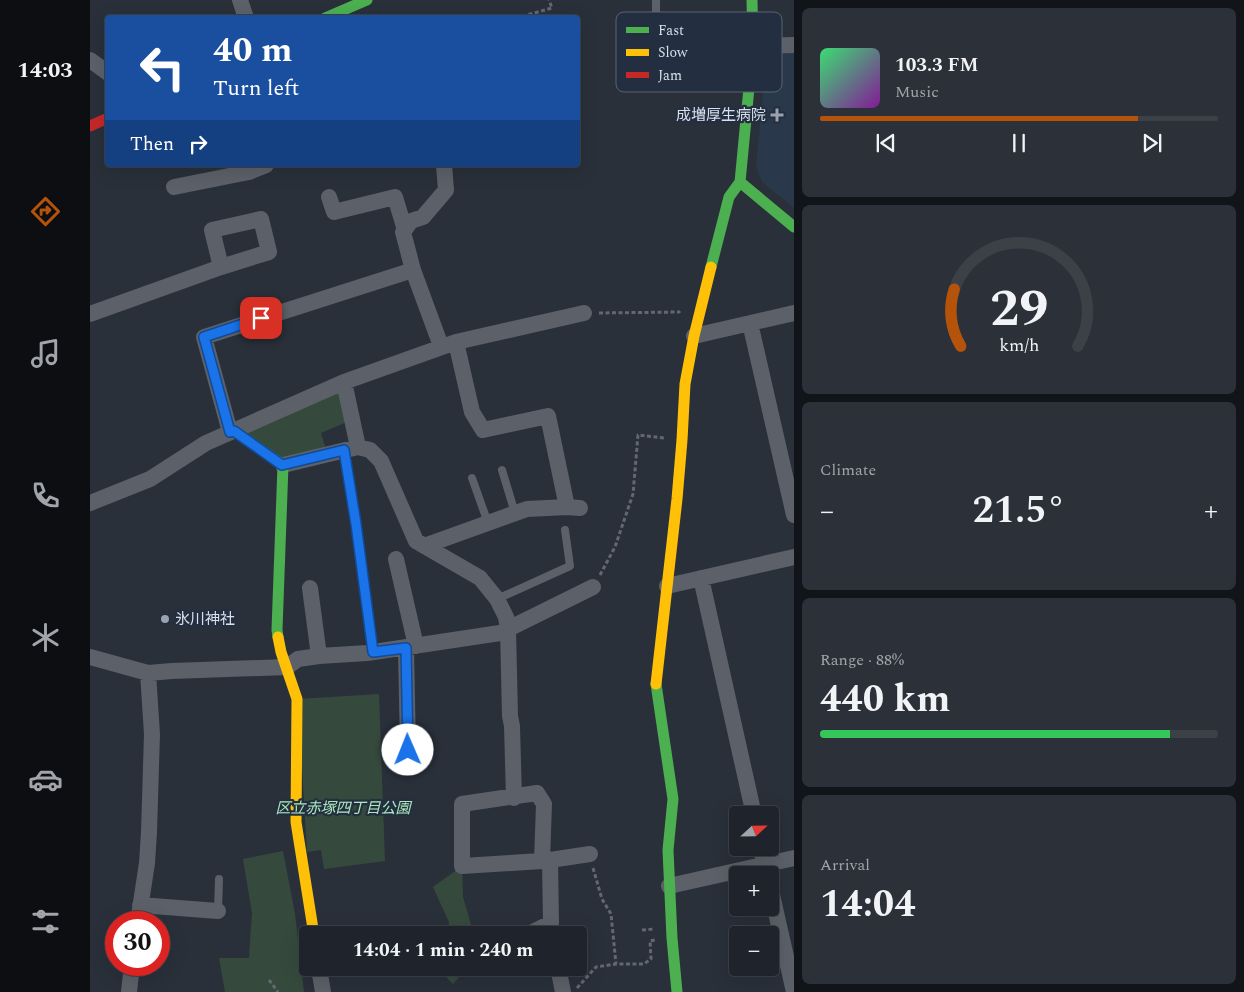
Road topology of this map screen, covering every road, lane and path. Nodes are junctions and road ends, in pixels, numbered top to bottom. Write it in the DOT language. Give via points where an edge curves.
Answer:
graph roads {
  1 [pos="240,0"];
  2 [pos="367,0"];
  3 [pos="549,0"];
  4 [pos="245,15"];
  5 [pos="332,15"];
  6 [pos="527,15"];
  7 [pos="90,60"];
  8 [pos="105,71"];
  9 [pos="749,92"];
  10 [pos="105,119"];
  11 [pos="90,126"];
  12 [pos="261,167"];
  13 [pos="444,167"];
  14 [pos="740,182"];
  15 [pos="174,187"];
  16 [pos="330,197"];
  17 [pos="794,227"];
  18 [pos="405,230"];
  19 [pos="221,267"];
  20 [pos="413,270"];
  21 [pos="682,303"];
  22 [pos="584,313"];
  23 [pos="794,313"];
  24 [pos="90,314"];
  25 [pos="750,323"];
  26 [pos="694,336"];
  27 [pos="448,344"];
  28 [pos="344,382"];
  29 [pos="232,432"];
  30 [pos="682,440"];
  31 [pos="351,449"];
  32 [pos="282,465"];
  33 [pos="502,470"];
  34 [pos="472,478"];
  35 [pos="90,503"];
  36 [pos="515,513"];
  37 [pos="794,516"];
  38 [pos="488,523"];
  39 [pos="565,530"];
  40 [pos="424,546"];
  41 [pos="794,557"];
  42 [pos="396,559"];
  43 [pos="701,578"];
  44 [pos="667,586"];
  45 [pos="594,587"];
  46 [pos="310,588"];
  47 [pos="497,599"];
  48 [pos="508,629"];
  49 [pos="411,647"];
  50 [pos="373,652"];
  51 [pos="319,656"];
  52 [pos="90,657"];
  53 [pos="287,667"];
  54 [pos="148,673"];
  55 [pos="408,750"];
  56 [pos="514,798"];
  57 [pos="752,806"];
  58 [pos="590,854"];
  59 [pos="794,858"];
  60 [pos="546,861"];
  61 [pos="775,866"];
  62 [pos="595,874"];
  63 [pos="729,876"];
  64 [pos="219,879"];
  65 [pos="669,886"];
  66 [pos="140,906"];
  67 [pos="139,911"];
  68 [pos="218,911"];
  69 [pos="777,916"];
  70 [pos="313,926"];
  71 [pos="545,926"];
  72 [pos="650,940"];
  73 [pos="616,964"];
  74 [pos="131,976"];
  75 [pos="320,976"];
  76 [pos="561,976"];
  77 [pos="269,980"];
  78 [pos="569,991"];
  79 [pos="129,992"];
  80 [pos="278,992"];
  81 [pos="322,992"];
  82 [pos="677,992"];
  83 [pos="794,992"];
  1 -- 4 [label="street"];
  2 -- 5 [label="street"];
  3 -- 6 [label="path" via="552,8"];
  7 -- 8 [label="street"];
  9 -- 14 [label="street"];
  10 -- 11 [label="street"];
  12 -- 15 [label="street"];
  13 -- 18 [label="street" via="446,190 424,217 411,221"];
  14 -- 17 [label="street"];
  14 -- 26 [label="street" via="729,197"];
  16 -- 18 [label="street" via="334,212 395,197"];
  18 -- 20 [label="street"];
  19 -- 24 [label="street"];
  20 -- 27 [label="street"];
  20 -- 29 [label="street" via="204,337"];
  21 -- 22 [label="path" via="679,312"];
  22 -- 27 [label="street"];
  23 -- 25 [label="street"];
  25 -- 26 [label="street"];
  25 -- 37 [label="street"];
  26 -- 30 [label="street" via="685,384"];
  27 -- 28 [label="street"];
  27 -- 36 [label="street" via="472,412 483,430 548,416 574,507 527,509"];
  28 -- 29 [label="street"];
  28 -- 31 [label="street"];
  29 -- 32 [label="street"];
  29 -- 35 [label="street" via="206,443 150,479"];
  30 -- 44 [label="street"];
  30 -- 45 [label="path" via="638,435 633,494 615,547"];
  31 -- 32 [label="street"];
  31 -- 40 [label="street" via="370,450 381,461 416,541"];
  31 -- 50 [label="lane" via="356,524"];
  32 -- 53 [label="street" via="277,630"];
  33 -- 36 [label="lane"];
  34 -- 38 [label="lane"];
  36 -- 38 [label="street"];
  38 -- 40 [label="street"];
  39 -- 47 [label="lane" via="570,566"];
  40 -- 47 [label="street" via="480,578"];
  41 -- 43 [label="street"];
  42 -- 49 [label="street"];
  43 -- 44 [label="street"];
  43 -- 57 [label="street"];
  44 -- 65 [label="street" via="656,681 673,799 668,850"];
  45 -- 48 [label="street"];
  46 -- 51 [label="street"];
  47 -- 48 [label="street"];
  48 -- 49 [label="street"];
  48 -- 56 [label="street"];
  49 -- 50 [label="street"];
  49 -- 55 [label="street"];
  50 -- 51 [label="street"];
  51 -- 53 [label="street" via="298,659"];
  52 -- 54 [label="street"];
  53 -- 54 [label="street"];
  53 -- 70 [label="street" via="297,699 296,822"];
  54 -- 66 [label="street" via="152,734 149,832"];
  56 -- 60 [label="street" via="537,793 544,804"];
  56 -- 60 [label="street" via="462,804 462,866"];
  58 -- 60 [label="street"];
  59 -- 61 [label="street"];
  60 -- 71 [label="street" via="551,923"];
  62 -- 73 [label="path" via="602,899 612,914"];
  63 -- 65 [label="street"];
  64 -- 68 [label="lane"];
  65 -- 82 [label="street"];
  66 -- 67 [label="street"];
  66 -- 68 [label="street"];
  69 -- 83 [label="street"];
  72 -- 73 [label="path" via="651,959 644,964"];
  73 -- 78 [label="path" via="596,967"];
  74 -- 79 [label="street"];
  75 -- 81 [label="street"];
  76 -- 78 [label="street"];
  77 -- 80 [label="path"];
}
